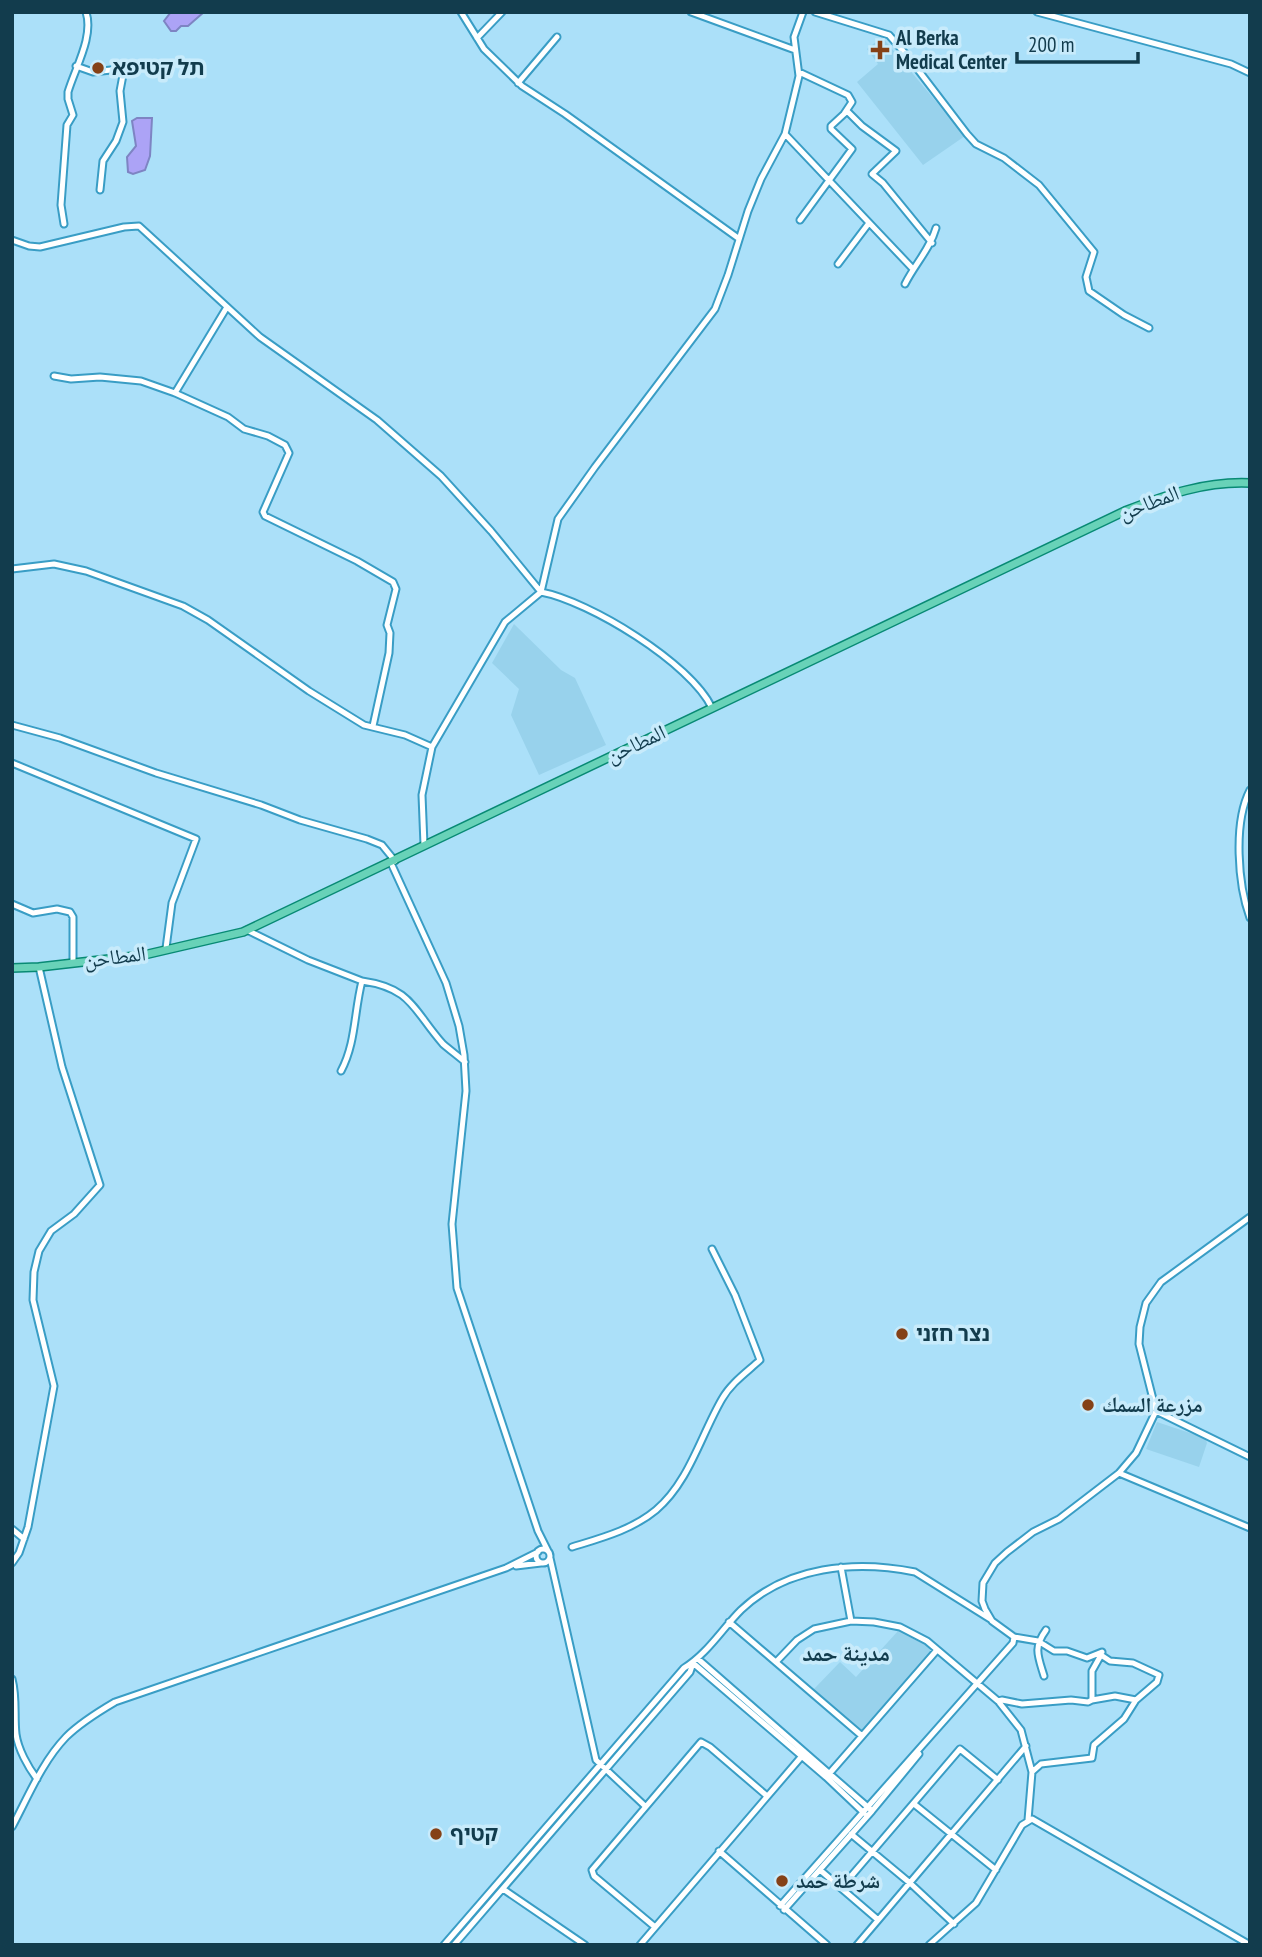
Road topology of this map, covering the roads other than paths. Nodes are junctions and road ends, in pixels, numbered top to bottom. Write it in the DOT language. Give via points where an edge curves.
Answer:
graph roads {
  1 [pos="86,12"];
  2 [pos="461,12"];
  3 [pos="502,12"];
  4 [pos="691,12"];
  5 [pos="803,12"];
  6 [pos="815,12"];
  7 [pos="1037,12"];
  8 [pos="557,37"];
  9 [pos="477,38"];
  10 [pos="795,50"];
  11 [pos="76,66"];
  12 [pos="799,72"];
  13 [pos="1250,73"];
  14 [pos="518,83"];
  15 [pos="847,111"];
  16 [pos="785,134"];
  17 [pos="830,179"];
  18 [pos="100,190"];
  19 [pos="800,220"];
  20 [pos="869,223"];
  21 [pos="64,224"];
  22 [pos="936,228"];
  23 [pos="738,237"];
  24 [pos="12,240"];
  25 [pos="932,243"];
  26 [pos="838,264"];
  27 [pos="913,269"];
  28 [pos="905,284"];
  29 [pos="227,307"];
  30 [pos="1149,328"];
  31 [pos="54,376"];
  32 [pos="175,393"];
  33 [pos="1250,482"];
  34 [pos="12,569"];
  35 [pos="541,592"];
  36 [pos="712,708"];
  37 [pos="12,725"];
  38 [pos="373,726"];
  39 [pos="432,747"];
  40 [pos="12,763"];
  41 [pos="1249,795"];
  42 [pos="424,845"];
  43 [pos="393,862"];
  44 [pos="12,904"];
  45 [pos="1250,918"];
  46 [pos="247,930"];
  47 [pos="166,948"];
  48 [pos="73,962"];
  49 [pos="39,967"];
  50 [pos="12,968"];
  51 [pos="362,981"];
  52 [pos="465,1062"];
  53 [pos="341,1071"];
  54 [pos="1250,1217"];
  55 [pos="712,1249"];
  56 [pos="1156,1411"];
  57 [pos="1250,1457"];
  58 [pos="1119,1473"];
  59 [pos="1250,1528"];
  60 [pos="12,1529"];
  61 [pos="538,1531"];
  62 [pos="24,1539"];
  63 [pos="572,1547"];
  64 [pos="538,1552"];
  65 [pos="546,1559"];
  66 [pos="12,1563"];
  67 [pos="841,1567"];
  68 [pos="506,1568"];
  69 [pos="850,1621"];
  70 [pos="992,1621"];
  71 [pos="729,1622"];
  72 [pos="1046,1630"];
  73 [pos="1014,1637"];
  74 [pos="1038,1641"];
  75 [pos="937,1650"];
  76 [pos="1101,1655"];
  77 [pos="695,1661"];
  78 [pos="776,1662"];
  79 [pos="1044,1676"];
  80 [pos="12,1679"];
  81 [pos="976,1683"];
  82 [pos="1092,1700"];
  83 [pos="1136,1700"];
  84 [pos="998,1701"];
  85 [pos="862,1736"];
  86 [pos="1026,1746"];
  87 [pos="802,1756"];
  88 [pos="600,1765"];
  89 [pos="606,1770"];
  90 [pos="1032,1772"];
  91 [pos="828,1774"];
  92 [pos="37,1779"];
  93 [pos="998,1780"];
  94 [pos="767,1796"];
  95 [pos="915,1804"];
  96 [pos="645,1807"];
  97 [pos="868,1812"];
  98 [pos="1028,1820"];
  99 [pos="12,1826"];
  100 [pos="851,1834"];
  101 [pos="952,1834"];
  102 [pos="719,1851"];
  103 [pos="873,1852"];
  104 [pos="820,1870"];
  105 [pos="996,1870"];
  106 [pos="910,1883"];
  107 [pos="841,1888"];
  108 [pos="503,1889"];
  109 [pos="782,1908"];
  110 [pos="877,1919"];
  111 [pos="954,1924"];
  112 [pos="655,1927"];
  113 [pos="444,1945"];
  114 [pos="454,1945"];
  115 [pos="585,1945"];
  116 [pos="640,1945"];
  117 [pos="827,1945"];
  118 [pos="857,1945"];
  119 [pos="929,1945"];
  120 [pos="1250,1945"];
  1 -- 11 [label="street" via="87,37"];
  2 -- 9 [label="street"];
  3 -- 9 [label="street"];
  4 -- 10 [label="street"];
  5 -- 10 [label="street" via="794,37"];
  6 -- 30 [label="street" via="888,35 976,144 1004,158 1039,185 1094,252 1086,277 1089,291"];
  7 -- 13 [label="street"];
  8 -- 14 [label="street"];
  9 -- 14 [label="street"];
  10 -- 12 [label="street"];
  11 -- 18 [label="street" via="93,72 120,69 123,75 122,122 103,161"];
  11 -- 21 [label="street" via="68,92 73,114 67,125 61,205"];
  12 -- 15 [label="street" via="848,95 852,102"];
  12 -- 16 [label="street"];
  14 -- 23 [label="street"];
  15 -- 17 [label="street" via="831,126 852,149"];
  15 -- 25 [label="street" via="897,150 872,174"];
  16 -- 17 [label="street"];
  16 -- 23 [label="street"];
  17 -- 19 [label="street"];
  17 -- 20 [label="street"];
  20 -- 26 [label="street"];
  20 -- 27 [label="street"];
  22 -- 25 [label="street"];
  23 -- 35 [label="street" via="715,309 558,519"];
  24 -- 29 [label="street" via="40,247 139,226"];
  25 -- 27 [label="street"];
  27 -- 28 [label="street"];
  29 -- 32 [label="street"];
  29 -- 35 [label="street" via="286,357 377,420 441,476"];
  31 -- 32 [label="street" via="141,381"];
  32 -- 38 [label="street" via="285,445 289,453 263,512 269,520 328,545 393,582 396,589 387,625 389,653"];
  33 -- 36 [label="main road, المطاحن" via="1191,488 1125,511"];
  34 -- 38 [label="street" via="54,564 183,606 309,691"];
  35 -- 36 [label="street" via="576,604 652,647 695,683"];
  35 -- 39 [label="street" via="505,622"];
  36 -- 42 [label="main road, المطاحن"];
  37 -- 43 [label="street" via="367,839 382,845"];
  38 -- 39 [label="street"];
  39 -- 42 [label="street" via="422,795"];
  40 -- 47 [label="street" via="195,839 172,903"];
  41 -- 45 [label="street" via="1240,856"];
  42 -- 43 [label="main road, المطاحن"];
  43 -- 46 [label="main road, المطاحن"];
  43 -- 52 [label="street" via="446,983"];
  44 -- 48 [label="street" via="33,913 70,912"];
  46 -- 47 [label="main road, المطاحن"];
  46 -- 51 [label="street"];
  47 -- 48 [label="main road, المطاحن"];
  48 -- 49 [label="main road, المطاحن"];
  49 -- 50 [label="main road, المطاحن"];
  49 -- 62 [label="street" via="62,1066 100,1185 51,1231 34,1272 33,1300 54,1386"];
  51 -- 52 [label="street" via="403,995 443,1044"];
  51 -- 53 [label="street" via="352,1045"];
  52 -- 61 [label="street" via="465,1117 452,1224 457,1289"];
  54 -- 56 [label="street" via="1161,1282 1146,1303 1139,1344"];
  55 -- 63 [label="street" via="760,1360 723,1397 681,1482 666,1501 625,1530"];
  56 -- 57 [label="street"];
  56 -- 58 [label="street" via="1136,1453"];
  58 -- 59 [label="street"];
  58 -- 70 [label="street" via="995,1563 982,1592"];
  60 -- 62 [label="street"];
  61 -- 64 [label="street"];
  61 -- 65 [label="street"];
  62 -- 66 [label="street"];
  64 -- 65 [label="street" via="537,1558"];
  64 -- 65 [label="street" via="543,1549"];
  64 -- 68 [label="street"];
  65 -- 68 [label="street"];
  65 -- 88 [label="street" via="552,1566 589,1735"];
  67 -- 69 [label="street"];
  67 -- 70 [label="street" via="915,1572"];
  67 -- 71 [label="street" via="805,1574 767,1591"];
  68 -- 92 [label="street" via="115,1702 66,1737"];
  69 -- 75 [label="street" via="900,1627"];
  69 -- 78 [label="street" via="814,1629"];
  70 -- 73 [label="street"];
  71 -- 77 [label="street"];
  71 -- 78 [label="street"];
  72 -- 74 [label="street"];
  73 -- 74 [label="street"];
  73 -- 81 [label="street"];
  74 -- 76 [label="street" via="1054,1651 1087,1658"];
  74 -- 79 [label="street"];
  75 -- 81 [label="street"];
  75 -- 85 [label="street"];
  76 -- 82 [label="street" via="1092,1671"];
  76 -- 83 [label="street" via="1159,1675"];
  77 -- 87 [label="street"];
  77 -- 88 [label="street"];
  77 -- 89 [label="street"];
  77 -- 91 [label="street"];
  78 -- 85 [label="street"];
  80 -- 92 [label="street" via="16,1734"];
  81 -- 84 [label="street"];
  81 -- 97 [label="street"];
  82 -- 83 [label="street" via="1115,1696"];
  82 -- 84 [label="street"];
  83 -- 90 [label="street" via="1124,1719 1094,1745 1092,1758 1041,1764"];
  84 -- 86 [label="street" via="1017,1723"];
  85 -- 91 [label="street"];
  86 -- 90 [label="street"];
  86 -- 93 [label="street"];
  87 -- 91 [label="street"];
  87 -- 94 [label="street"];
  88 -- 89 [label="street"];
  88 -- 113 [label="street"];
  89 -- 96 [label="street"];
  89 -- 108 [label="street"];
  90 -- 98 [label="street"];
  91 -- 97 [label="street"];
  92 -- 99 [label="street"];
  93 -- 95 [label="street" via="960,1749"];
  93 -- 101 [label="street"];
  94 -- 96 [label="street" via="701,1742"];
  94 -- 102 [label="street"];
  95 -- 101 [label="street"];
  95 -- 103 [label="street"];
  96 -- 112 [label="street" via="592,1870"];
  97 -- 100 [label="street"];
  97 -- 109 [label="street"];
  98 -- 105 [label="street"];
  98 -- 120 [label="street"];
  100 -- 103 [label="street"];
  100 -- 104 [label="street"];
  101 -- 105 [label="street"];
  101 -- 106 [label="street"];
  102 -- 109 [label="street"];
  102 -- 112 [label="street"];
  103 -- 106 [label="street"];
  103 -- 107 [label="street"];
  104 -- 107 [label="street"];
  104 -- 109 [label="street"];
  105 -- 111 [label="street" via="976,1903"];
  106 -- 110 [label="street"];
  106 -- 111 [label="street"];
  107 -- 110 [label="street"];
  108 -- 114 [label="street"];
  108 -- 115 [label="street"];
  109 -- 117 [label="street"];
  110 -- 118 [label="street"];
  111 -- 119 [label="street"];
  112 -- 116 [label="street"];
}
